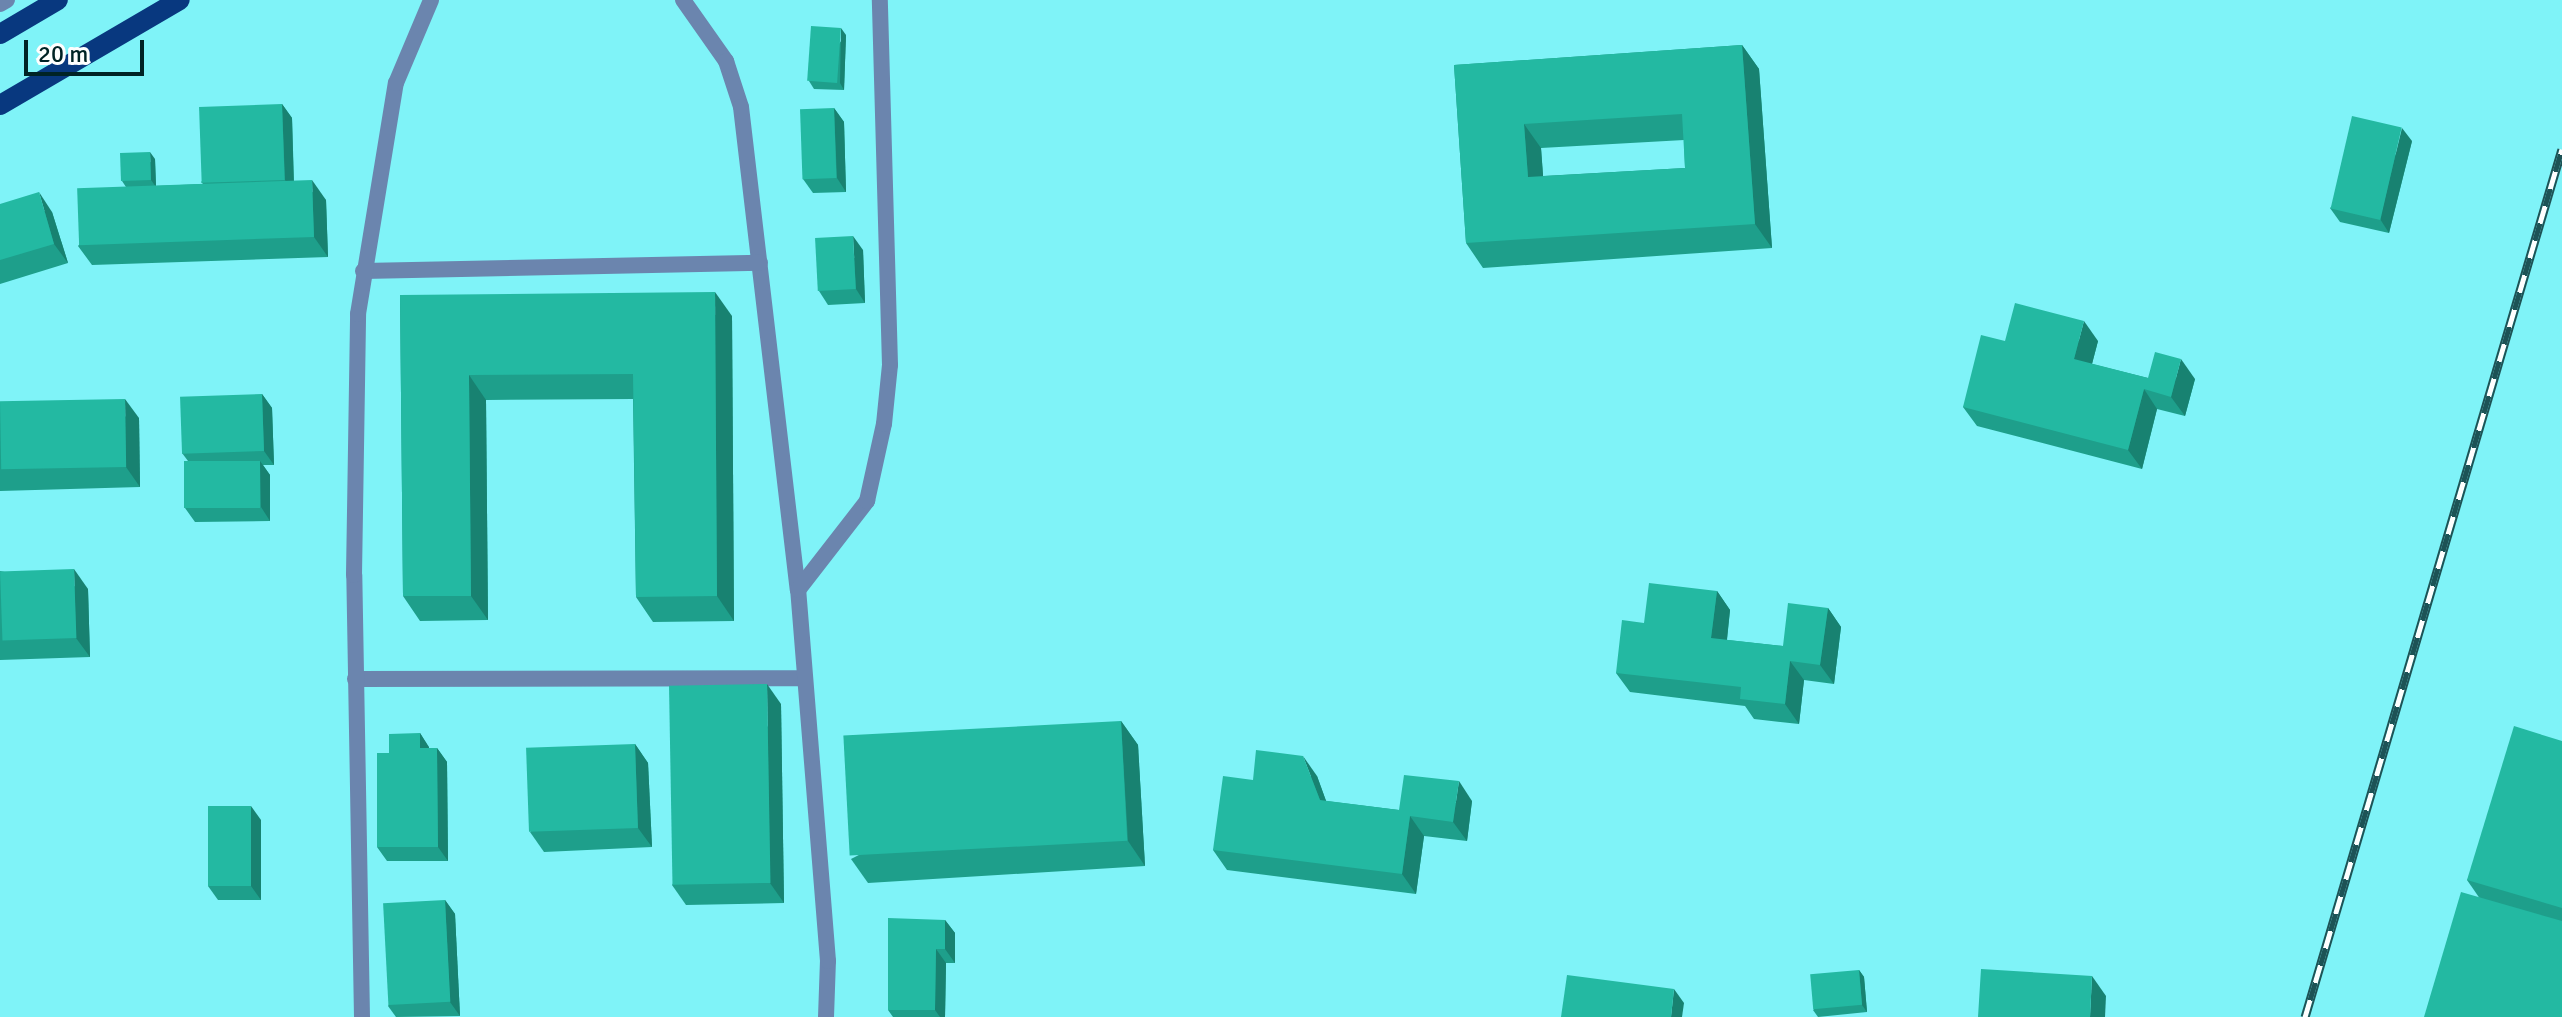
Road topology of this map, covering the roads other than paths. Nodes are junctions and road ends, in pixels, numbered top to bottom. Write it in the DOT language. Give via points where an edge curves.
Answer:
graph roads {
  1 [pos="7,0"];
  2 [pos="58,0"];
  3 [pos="180,0"];
  4 [pos="431,0"];
  5 [pos="683,0"];
  6 [pos="880,0"];
  7 [pos="0,4"];
  8 [pos="0,34"];
  9 [pos="0,105"];
  10 [pos="760,263"];
  11 [pos="363,271"];
  12 [pos="798,590"];
  13 [pos="805,678"];
  14 [pos="355,679"];
  15 [pos="362,1017"];
  16 [pos="826,1017"];
  1 -- 7 [label="street"];
  2 -- 8 [label="main road"];
  3 -- 9 [label="main road"];
  4 -- 11 [label="street" via="396,83"];
  5 -- 10 [label="street" via="726,61 741,107"];
  6 -- 12 [label="street" via="890,365 884,424 867,501"];
  10 -- 11 [label="street"];
  10 -- 12 [label="street"];
  11 -- 14 [label="street" via="356,359"];
  12 -- 13 [label="street"];
  13 -- 14 [label="street"];
  13 -- 16 [label="street" via="828,961"];
  14 -- 15 [label="street"];
}
